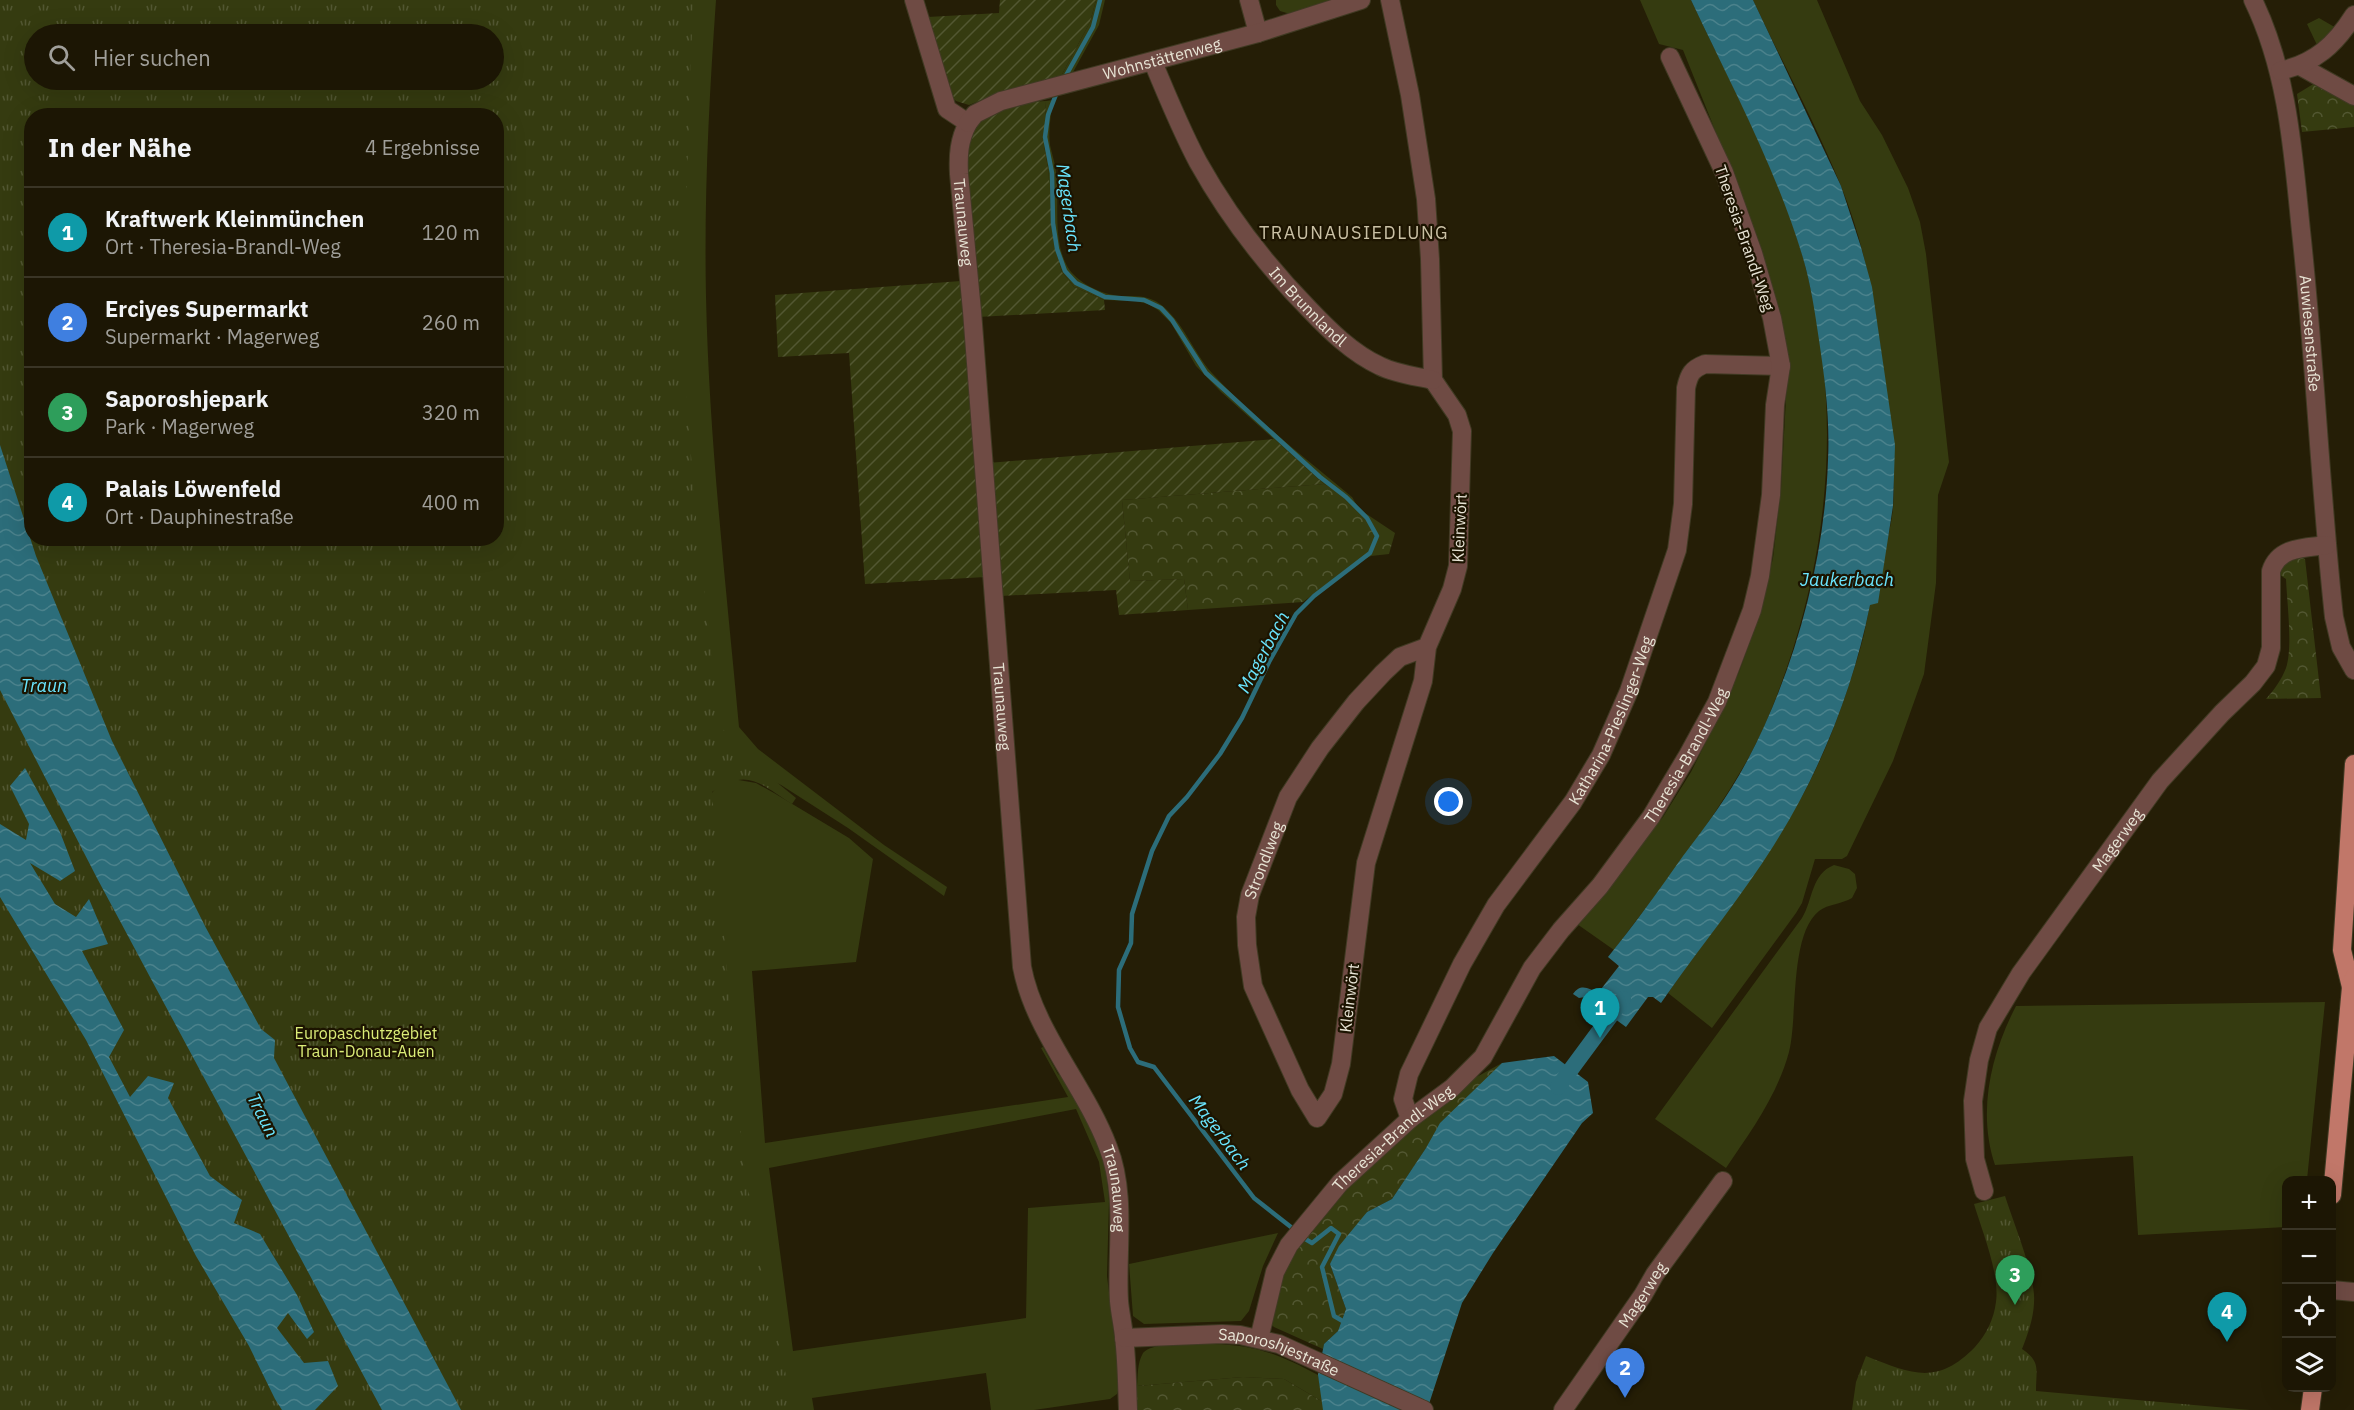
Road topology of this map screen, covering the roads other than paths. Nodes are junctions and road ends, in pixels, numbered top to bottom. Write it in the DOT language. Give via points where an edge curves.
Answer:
graph roads {
  1 [pos="914,0"];
  2 [pos="1249,0"];
  3 [pos="1361,0"];
  4 [pos="1390,0"];
  5 [pos="2253,0"];
  6 [pos="2354,15"];
  7 [pos="1258,33"];
  8 [pos="1670,57"];
  9 [pos="1153,62"];
  10 [pos="2300,66"];
  11 [pos="2280,71"];
  12 [pos="2354,96"];
  13 [pos="968,123"];
  14 [pos="1780,366"];
  15 [pos="1433,380"];
  16 [pos="2327,545"];
  17 [pos="1427,647"];
  18 [pos="2354,670"];
  19 [pos="2354,764"];
  20 [pos="2353,984"];
  21 [pos="1317,1118"];
  22 [pos="1410,1119"];
  23 [pos="2333,1176"];
  24 [pos="1723,1181"];
  25 [pos="1984,1191"];
  26 [pos="2336,1290"];
  27 [pos="2354,1292"];
  28 [pos="1124,1338"];
  29 [pos="1259,1339"];
  30 [pos="2312,1392"];
  31 [pos="1128,1410"];
  32 [pos="1424,1410"];
  33 [pos="1563,1410"];
  34 [pos="2310,1410"];
  1 -- 13 [label="street" via="947,109"];
  2 -- 7 [label="street"];
  3 -- 7 [label="street, Wohnstättenweg"];
  4 -- 15 [label="street" via="1426,199"];
  5 -- 11 [label="street, Auwiesenstraße"];
  6 -- 10 [label="street" via="2329,47"];
  7 -- 9 [label="street, Wohnstättenweg"];
  8 -- 14 [label="street, Theresia-Brandl-Weg" via="1724,172 1753,253 1772,318"];
  9 -- 13 [label="street, Wohnstättenweg" via="988,106"];
  9 -- 15 [label="street, Im Brunnlandl" via="1178,122 1220,200 1286,285 1341,340 1367,359 1396,372"];
  10 -- 11 [label="street"];
  10 -- 12 [label="street"];
  11 -- 16 [label="street, Auwiesenstraße" via="2310,313"];
  13 -- 28 [label="street, Traunauweg" via="960,144 959,174 1022,967 1035,1010 1095,1118 1116,1173 1119,1304"];
  14 -- 22 [label="street, Theresia-Brandl-Weg" via="1771,495 1760,576 1743,637 1717,702 1651,816 1532,968 1483,1057 1452,1088"];
  14 -- 22 [label="street, Katharina-Pieslinger-Weg" via="1705,364 1689,375 1677,550 1629,691 1601,756 1573,802 1496,905 1462,964 1409,1074 1403,1099"];
  15 -- 17 [label="street, Kleinwört" via="1457,415 1462,431 1458,566"];
  16 -- 18 [label="street, Auwiesenstraße" via="2338,638"];
  16 -- 25 [label="street, Magerweg" via="2294,549 2275,561 2271,571 2271,648 2266,666 2160,781 1995,1014 1982,1050 1973,1101 1975,1159"];
  17 -- 21 [label="street, Kleinwört" via="1423,681 1366,863 1341,1064 1333,1094"];
  17 -- 21 [label="street, Strondlweg" via="1400,657 1356,702 1320,748 1288,797 1250,895 1246,926 1253,986 1300,1090"];
  19 -- 20 [label="main road" via="2342,950"];
  20 -- 23 [label="main road"];
  22 -- 29 [label="street, Theresia-Brandl-Weg" via="1340,1183 1289,1245 1275,1272"];
  24 -- 33 [label="street, Magerweg"];
  26 -- 27 [label="street"];
  28 -- 29 [label="street, Saporoshjestraße" via="1222,1334"];
  28 -- 31 [label="street, Traunauweg"];
  29 -- 32 [label="street, Saporoshjestraße" via="1298,1352"];
  30 -- 34 [label="main road"];
}
